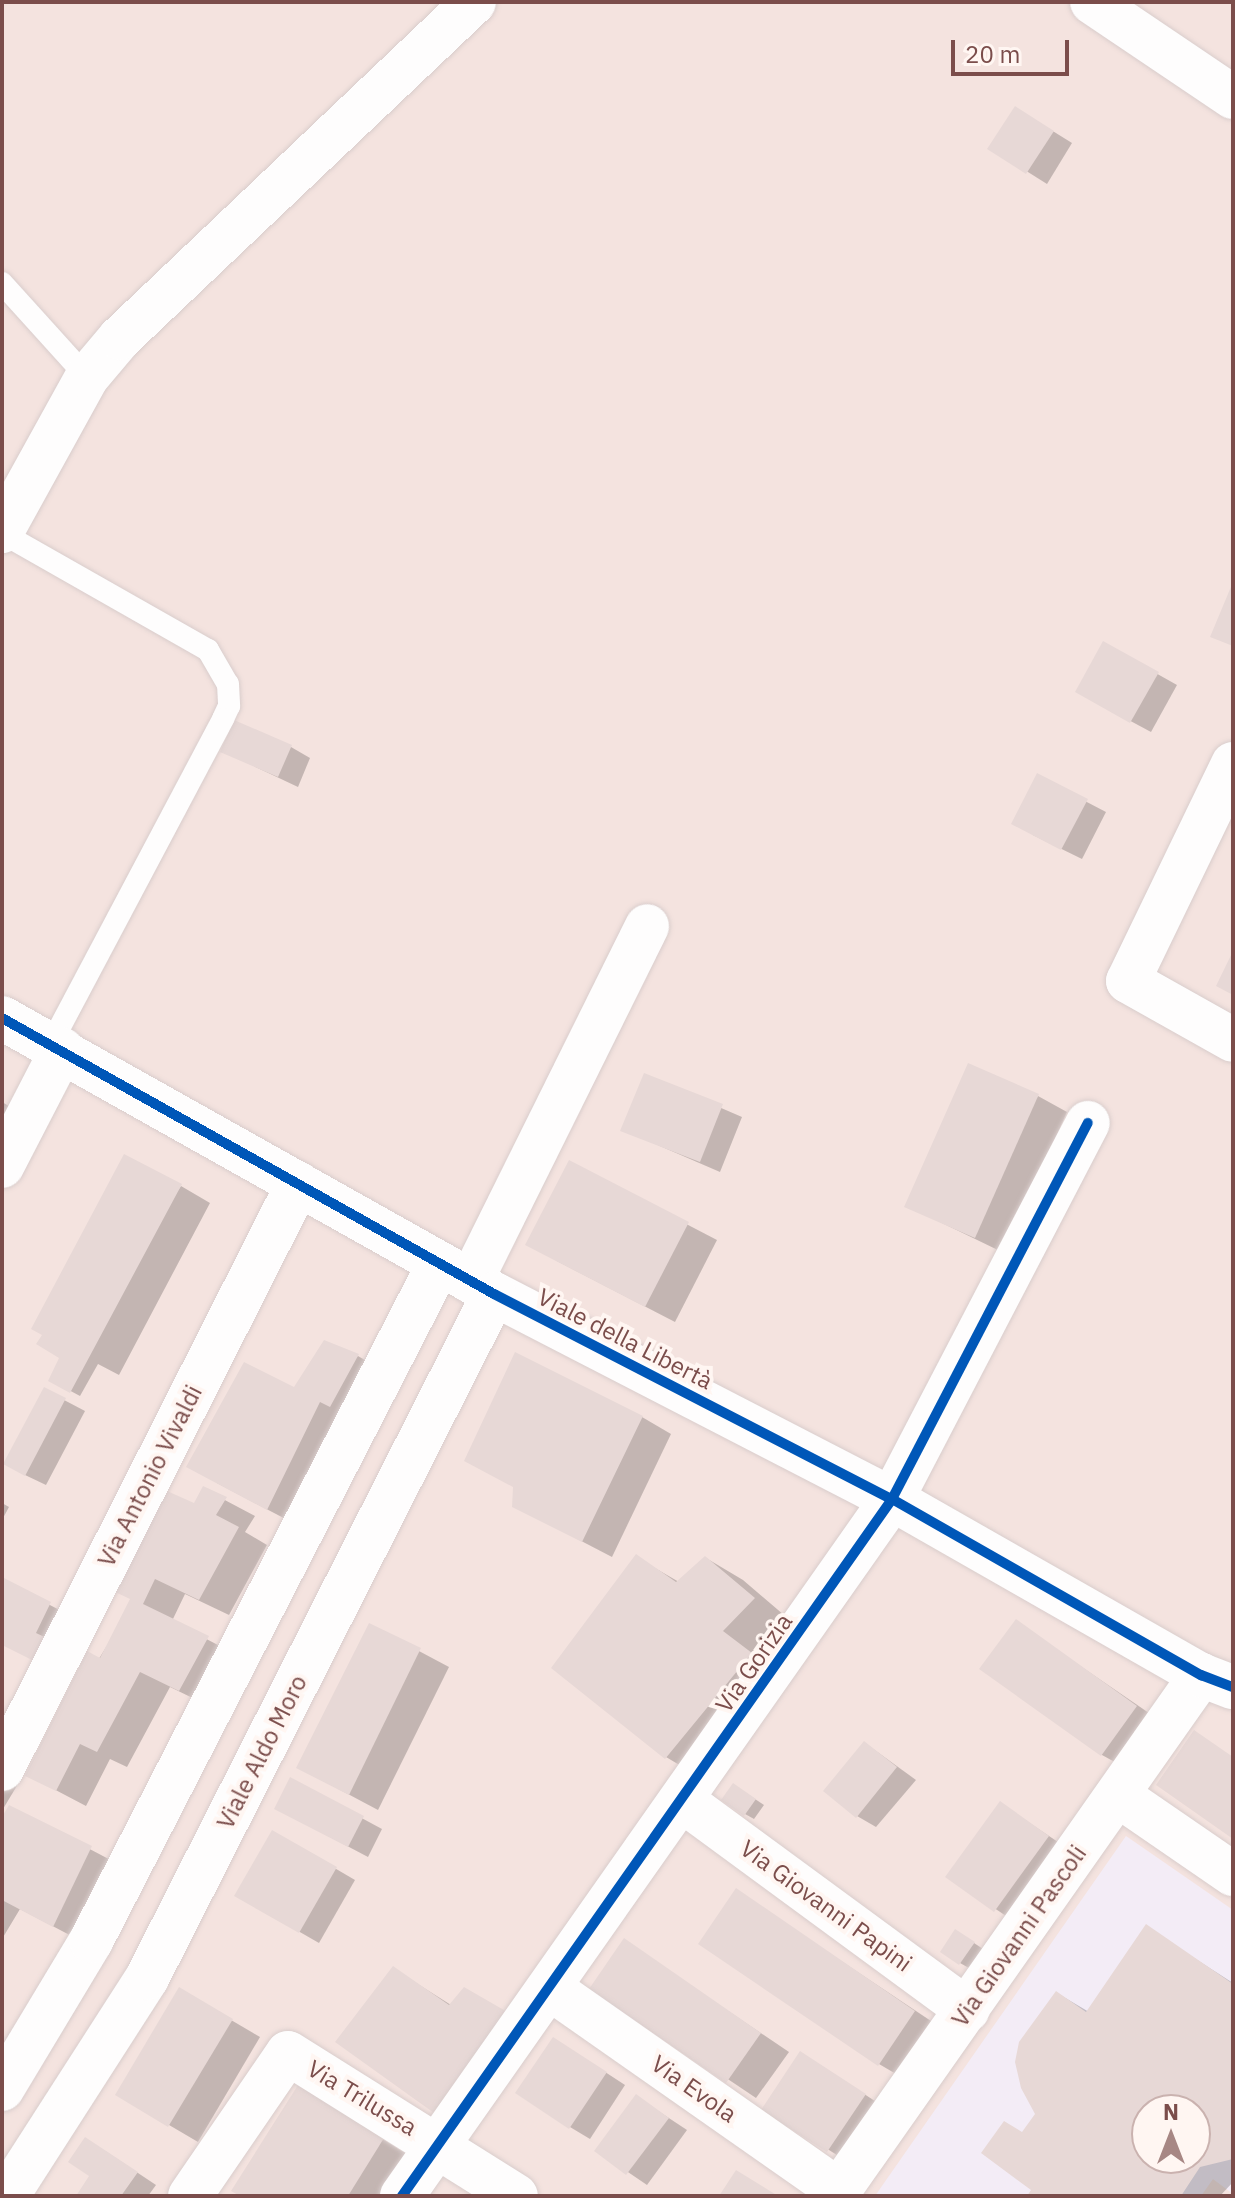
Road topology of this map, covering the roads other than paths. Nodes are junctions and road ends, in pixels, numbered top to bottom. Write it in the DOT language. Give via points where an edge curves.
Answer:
graph roads {
  1 [pos="474,2"];
  2 [pos="1092,2"];
  3 [pos="1233,97"];
  4 [pos="2,283"];
  5 [pos="87,377"];
  6 [pos="2,532"];
  7 [pos="1233,764"];
  8 [pos="647,926"];
  9 [pos="2,1018"];
  10 [pos="1233,1040"];
  11 [pos="56,1047"];
  12 [pos="1088,1123"];
  13 [pos="2,1166"];
  14 [pos="298,1184"];
  15 [pos="468,1280"];
  16 [pos="892,1499"];
  17 [pos="1217,1681"];
  18 [pos="2,1769"];
  19 [pos="1118,1795"];
  20 [pos="683,1801"];
  21 [pos="1233,1874"];
  22 [pos="551,1989"];
  23 [pos="968,2010"];
  24 [pos="7,2070"];
  25 [pos="438,2143"];
  26 [pos="836,2193"];
  27 [pos="195,2194"];
  28 [pos="7,2196"];
  29 [pos="402,2196"];
  30 [pos="516,2196"];
  1 -- 5 [label="street" via="269,193"];
  2 -- 3 [label="street"];
  4 -- 5 [label="lane"];
  5 -- 6 [label="street"];
  6 -- 11 [label="lane" via="208,650 228,684 229,706 223,719"];
  7 -- 10 [label="street" via="1128,981"];
  8 -- 15 [label="street"];
  9 -- 11 [label="street, Viale della Libertà"];
  11 -- 13 [label="street"];
  11 -- 14 [label="street, Viale della Libertà"];
  12 -- 16 [label="street, Via Gorizia"];
  14 -- 15 [label="street, Viale della Libertà"];
  14 -- 18 [label="street, Via Antonio Vivaldi"];
  15 -- 16 [label="street, Viale della Libertà"];
  15 -- 24 [label="street" via="91,1941"];
  15 -- 28 [label="street, Viale Aldo Moro" via="147,1978"];
  16 -- 17 [label="street, Viale della Libertà"];
  16 -- 20 [label="street, Via Gorizia"];
  17 -- 19 [label="street, Via Giovanni Pascoli"];
  19 -- 21 [label="street"];
  19 -- 23 [label="street, Via Giovanni Pascoli"];
  20 -- 22 [label="street, Via Gorizia"];
  20 -- 23 [label="street, Via Giovanni Papini"];
  22 -- 25 [label="street, Via Gorizia"];
  22 -- 26 [label="street, Via Evola"];
  23 -- 26 [label="street, Via Giovanni Pascoli"];
  25 -- 27 [label="street, Via Trilussa" via="288,2053"];
  25 -- 29 [label="street, Via Gorizia"];
  25 -- 30 [label="street, Via Trilussa"];
}
